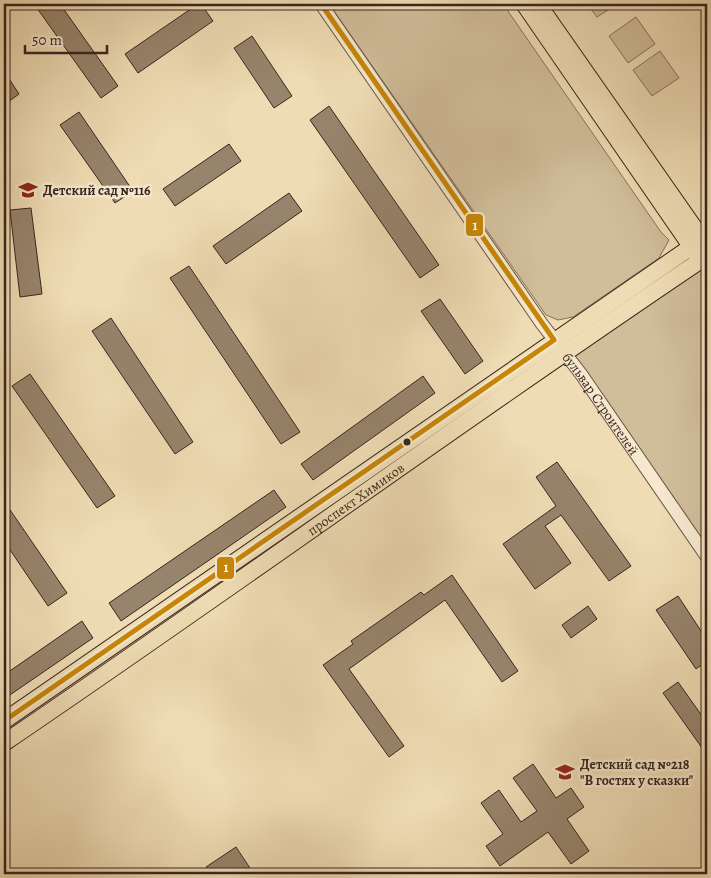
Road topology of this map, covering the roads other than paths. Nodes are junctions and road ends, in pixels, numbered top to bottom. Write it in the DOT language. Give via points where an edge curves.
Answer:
graph roads {
  1 [pos="321,4"];
  2 [pos="524,4"];
  3 [pos="538,4"];
  4 [pos="703,251"];
  5 [pos="559,347"];
  6 [pos="707,557"];
  7 [pos="4,721"];
  8 [pos="4,743"];
  1 -- 5 [label="street, бульвар Строителей"];
  2 -- 4 [label="main road"];
  3 -- 4 [label="main road"];
  4 -- 5 [label="main road, проспект Химиков"];
  5 -- 6 [label="street, бульвар Строителей"];
  5 -- 7 [label="main road, проспект Химиков"];
  5 -- 8 [label="main road, проспект Химиков" via="433,442 159,638"];
}
